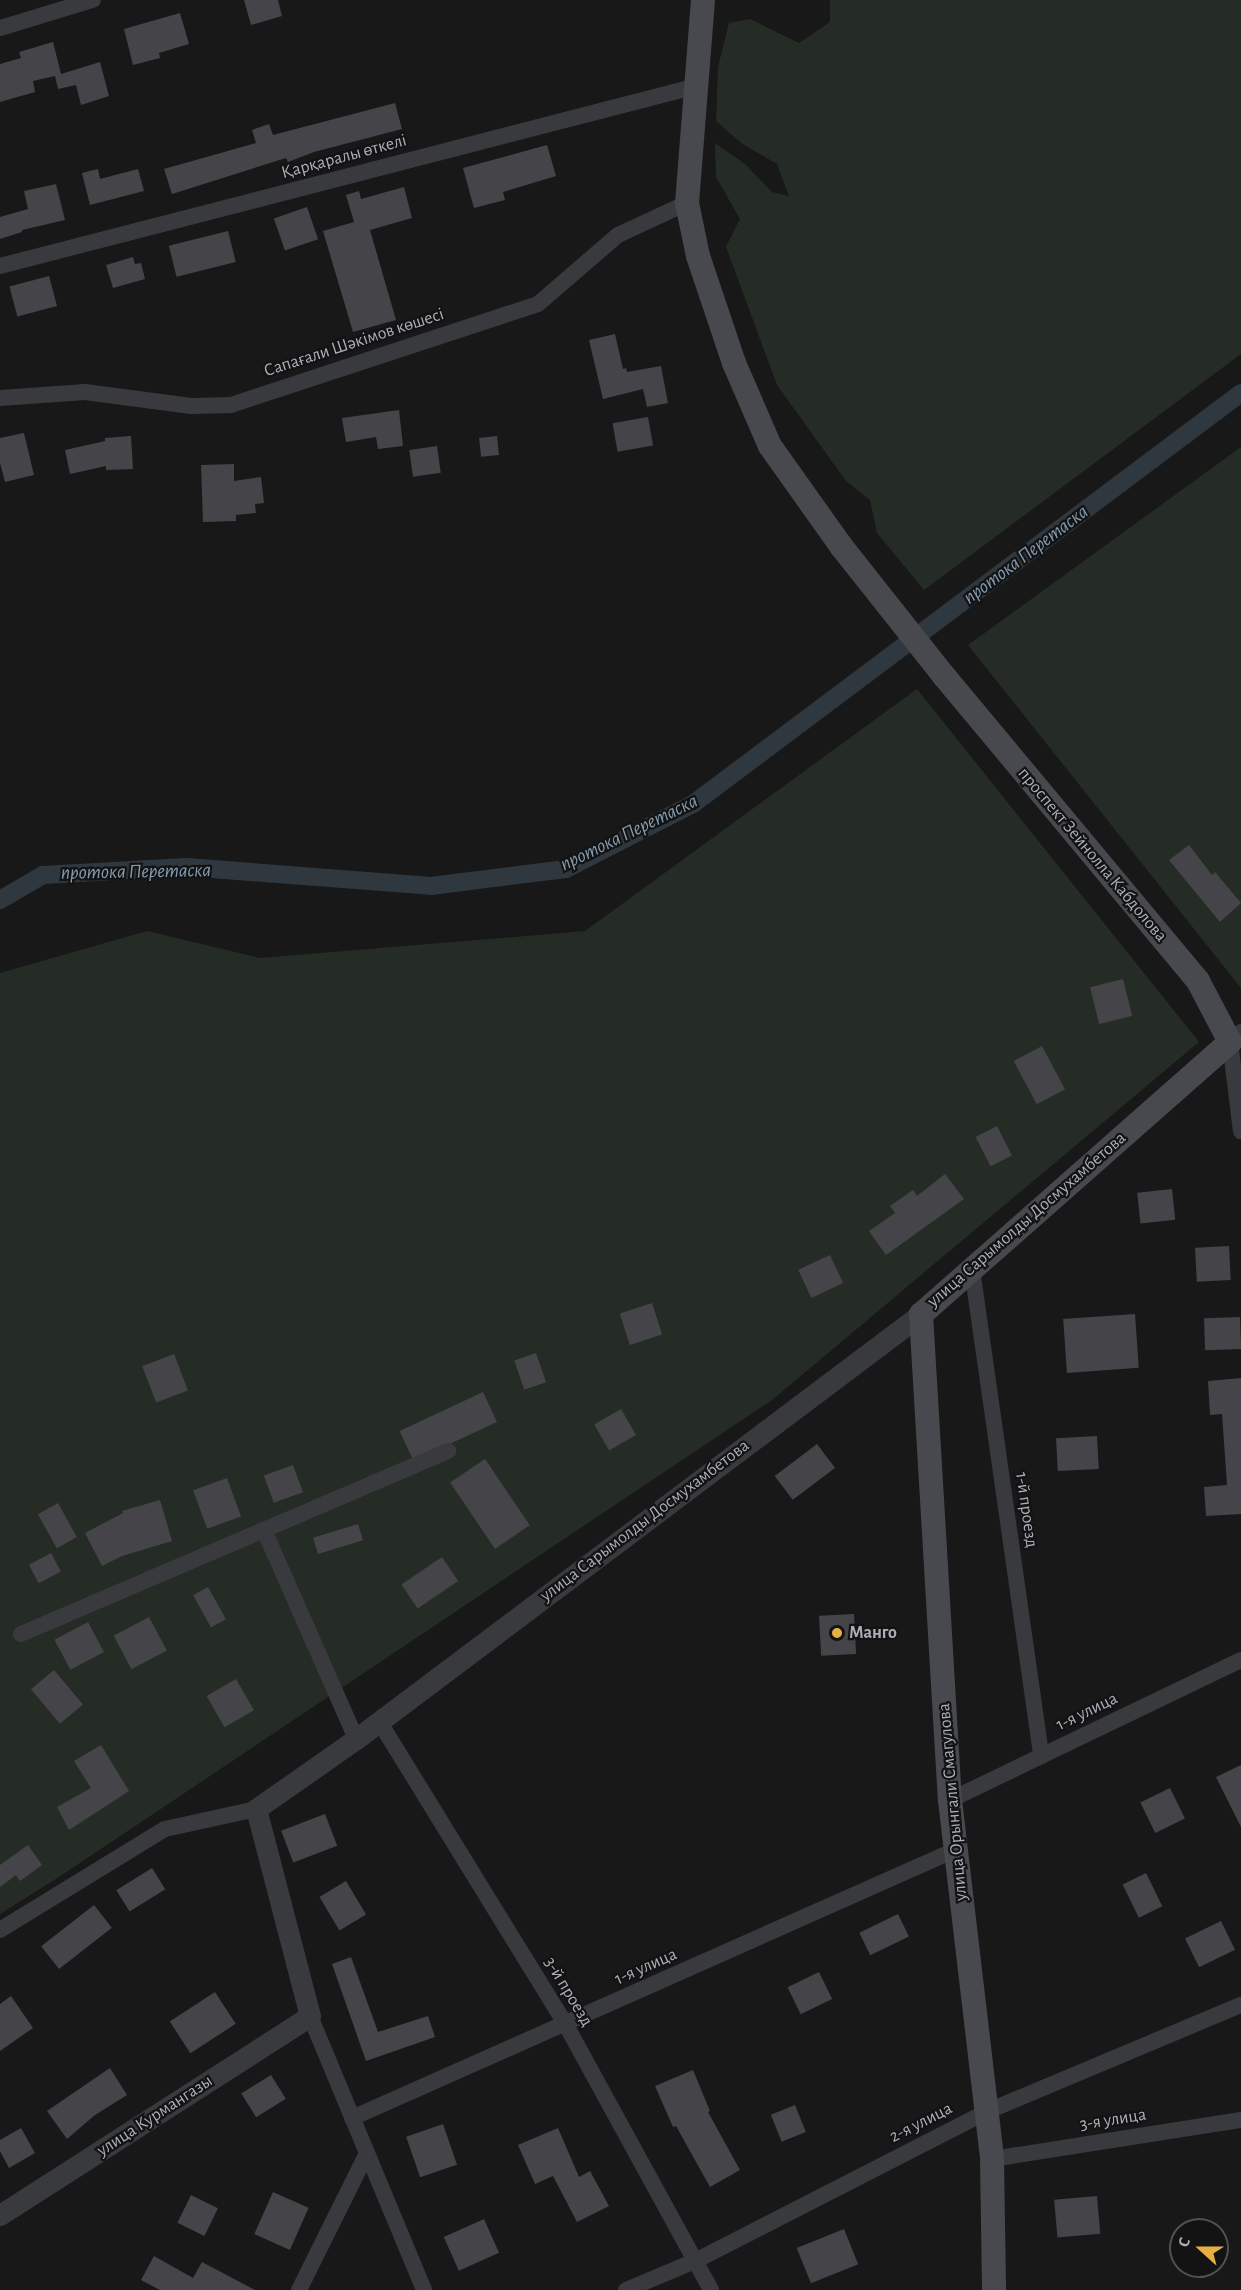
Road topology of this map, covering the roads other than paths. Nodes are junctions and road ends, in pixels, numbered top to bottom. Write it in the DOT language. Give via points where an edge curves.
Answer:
graph roads {
  1 [pos="93,0"];
  2 [pos="703,0"];
  3 [pos="0,28"];
  4 [pos="697,86"];
  5 [pos="687,203"];
  6 [pos="0,266"];
  7 [pos="0,398"];
  8 [pos="1235,1037"];
  9 [pos="1241,1131"];
  10 [pos="972,1269"];
  11 [pos="921,1314"];
  12 [pos="448,1451"];
  13 [pos="264,1530"];
  14 [pos="21,1634"];
  15 [pos="1241,1660"];
  16 [pos="379,1721"];
  17 [pos="356,1739"];
  18 [pos="1041,1756"];
  19 [pos="950,1800"];
  20 [pos="256,1809"];
  21 [pos="955,1850"];
  22 [pos="0,1930"];
  23 [pos="1241,2005"];
  24 [pos="310,2016"];
  25 [pos="566,2025"];
  26 [pos="986,2112"];
  27 [pos="352,2118"];
  28 [pos="1241,2120"];
  29 [pos="367,2153"];
  30 [pos="992,2159"];
  31 [pos="0,2215"];
  32 [pos="697,2260"];
  33 [pos="299,2290"];
  34 [pos="424,2290"];
  35 [pos="626,2290"];
  36 [pos="711,2290"];
  37 [pos="994,2290"];
  1 -- 3 [label="street"];
  2 -- 4 [label="main road"];
  4 -- 5 [label="main road"];
  4 -- 6 [label="street, Қарқаралы өткелі"];
  5 -- 7 [label="street, Сапағали Шәкімов көшесі" via="618,235 538,304 231,405 191,406 85,392"];
  5 -- 8 [label="main road, проспект Зейнолла Кабдолова" via="698,256 734,363 770,447 841,546 1197,981"];
  8 -- 9 [label="street"];
  8 -- 10 [label="main road, улица Сарымолды Досмухамбетова"];
  10 -- 11 [label="main road, улица Сарымолды Досмухамбетова"];
  10 -- 18 [label="street, 1-й проезд"];
  11 -- 16 [label="street, улица Сарымолды Досмухамбетова"];
  11 -- 19 [label="main road, улица Орынгали Смагулова"];
  12 -- 13 [label="street"];
  13 -- 14 [label="street"];
  13 -- 17 [label="street"];
  15 -- 18 [label="street, 1-я улица"];
  16 -- 17 [label="street, улица Сарымолды Досмухамбетова"];
  16 -- 25 [label="street, 3-й проезд"];
  17 -- 20 [label="street, улица Сарымолды Досмухамбетова"];
  18 -- 19 [label="street, 1-я улица"];
  19 -- 21 [label="main road, улица Орынгали Смагулова"];
  20 -- 22 [label="street, улица Сарымолды Досмухамбетова" via="165,1829"];
  20 -- 24 [label="street"];
  21 -- 25 [label="street, 1-я улица"];
  21 -- 26 [label="main road, улица Орынгали Смагулова"];
  23 -- 26 [label="street, 2-я улица"];
  24 -- 27 [label="street"];
  24 -- 31 [label="street, улица Курмангазы"];
  25 -- 27 [label="street, 1-я улица"];
  25 -- 32 [label="street, 3-й проезд"];
  26 -- 30 [label="main road, улица Орынгали Смагулова"];
  26 -- 32 [label="street, 2-я улица"];
  27 -- 29 [label="street"];
  28 -- 30 [label="street, 3-я улица"];
  29 -- 33 [label="street"];
  29 -- 34 [label="street"];
  30 -- 37 [label="main road, улица Орынгали Смагулова"];
  32 -- 35 [label="street, 2-я улица"];
  32 -- 36 [label="street, 3-й проезд"];
}
